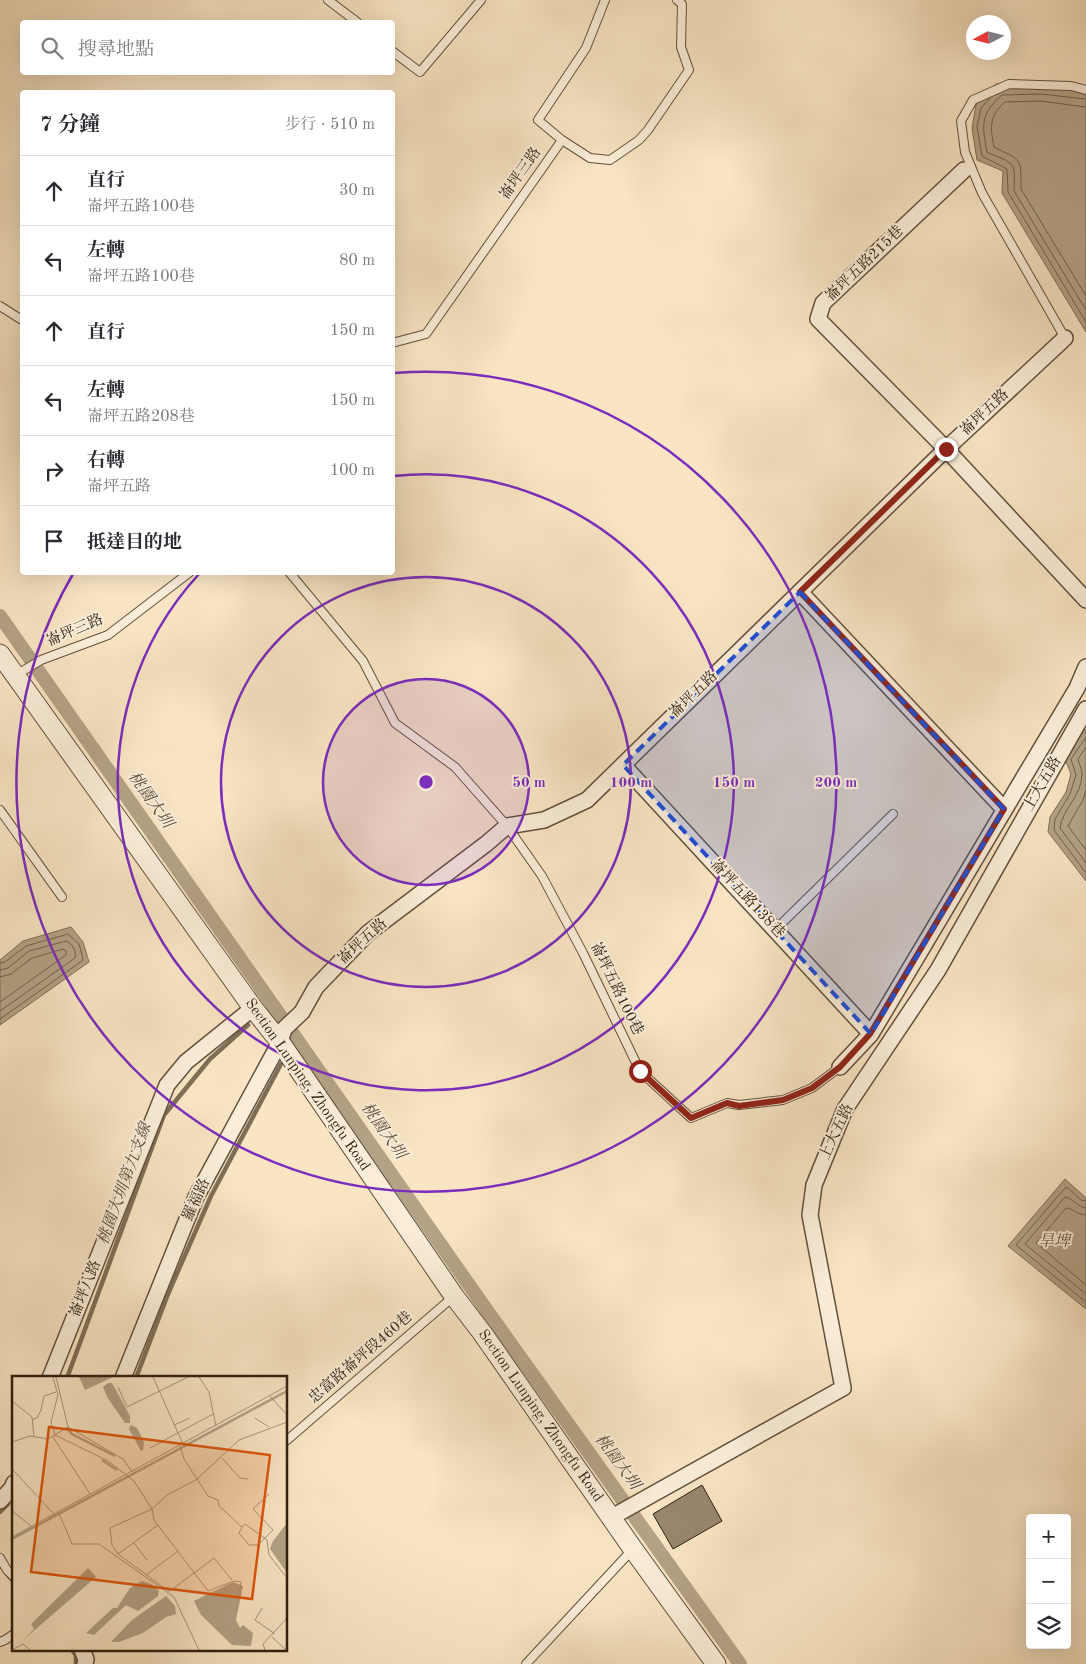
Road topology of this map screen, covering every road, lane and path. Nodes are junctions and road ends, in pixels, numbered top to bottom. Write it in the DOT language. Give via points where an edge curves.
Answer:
graph roads {
  1 [pos="328,0"];
  2 [pos="480,0"];
  3 [pos="605,0"];
  4 [pos="677,0"];
  5 [pos="354,20"];
  6 [pos="395,53"];
  7 [pos="1086,90"];
  8 [pos="562,140"];
  9 [pos="964,170"];
  10 [pos="0,306"];
  11 [pos="20,319"];
  12 [pos="1065,338"];
  13 [pos="395,342"];
  14 [pos="946,449"];
  15 [pos="186,575"];
  16 [pos="292,575"];
  17 [pos="800,592"];
  18 [pos="1086,600"];
  19 [pos="0,654"];
  20 [pos="1086,667"];
  21 [pos="18,673"];
  22 [pos="1086,709"];
  23 [pos="623,765"];
  24 [pos="1004,809"];
  25 [pos="0,810"];
  26 [pos="893,814"];
  27 [pos="507,826"];
  28 [pos="62,897"];
  29 [pos="775,930"];
  30 [pos="253,1008"];
  31 [pos="870,1034"];
  32 [pos="282,1035"];
  33 [pos="840,1067"];
  34 [pos="454,1296"];
  35 [pos="51,1376"];
  36 [pos="124,1376"];
  37 [pos="288,1439"];
  38 [pos="12,1488"];
  39 [pos="0,1501"];
  40 [pos="615,1516"];
  41 [pos="633,1549"];
  42 [pos="0,1558"];
  43 [pos="12,1575"];
  44 [pos="12,1635"];
  45 [pos="0,1642"];
  46 [pos="83,1652"];
  47 [pos="85,1664"];
  48 [pos="526,1664"];
  49 [pos="716,1664"];
  1 -- 5 [label="lane"];
  2 -- 6 [label="lane" via="420,72"];
  3 -- 8 [label="lane, 崙坪三路" via="586,48 538,120"];
  4 -- 8 [label="lane" via="682,4 681,47 689,70 648,130 610,160 590,158"];
  7 -- 12 [label="lane" via="1071,86 1009,84 973,100 961,121 965,152 982,194"];
  8 -- 13 [label="lane, 崙坪三路" via="426,334"];
  9 -- 14 [label="street, 崙坪五路215巷" via="823,304 818,318"];
  10 -- 11 [label="lane"];
  12 -- 14 [label="street, 崙坪五路"];
  14 -- 17 [label="street, 崙坪五路"];
  14 -- 18 [label="street"];
  15 -- 21 [label="lane, 崙坪三路" via="108,634 41,660"];
  16 -- 27 [label="lane" via="364,661 395,723 455,766"];
  17 -- 23 [label="street, 崙坪五路"];
  17 -- 24 [label="street"];
  19 -- 21 [label="street, Section Lunping, Zhongfu Road"];
  20 -- 24 [label="street" via="1077,688"];
  21 -- 30 [label="street, Section Lunping, Zhongfu Road"];
  22 -- 40 [label="street, 上大五路" via="938,970 845,1109 814,1185 810,1215 843,1388"];
  23 -- 27 [label="street, 崙坪五路" via="587,800 544,820"];
  23 -- 29 [label="street, 崙坪五路138巷"];
  24 -- 31 [label="street"];
  25 -- 28 [label="lane"];
  26 -- 29 [label="lane"];
  27 -- 32 [label="street, 崙坪五路" via="368,933 316,986 302,1012"];
  27 -- 33 [label="lane, 崙坪五路100巷" via="542,876 640,1071 691,1118 727,1103 739,1106 783,1100 812,1088"];
  29 -- 31 [label="street, 崙坪五路138巷"];
  30 -- 32 [label="street, Section Lunping, Zhongfu Road"];
  30 -- 35 [label="street, 崙坪八路" via="186,1062 167,1085"];
  31 -- 33 [label="street"];
  32 -- 34 [label="street, Section Lunping, Zhongfu Road"];
  32 -- 36 [label="street, 羅福路" via="196,1197"];
  34 -- 37 [label="lane, 忠富路崙坪段460巷"];
  34 -- 40 [label="street, Section Lunping, Zhongfu Road"];
  38 -- 39 [label="street"];
  40 -- 41 [label="street, Section Lunping, Zhongfu Road"];
  41 -- 48 [label="lane"];
  41 -- 49 [label="street, Section Lunping, Zhongfu Road"];
  42 -- 43 [label="lane"];
  44 -- 45 [label="lane"];
  46 -- 47 [label="street"];
}
